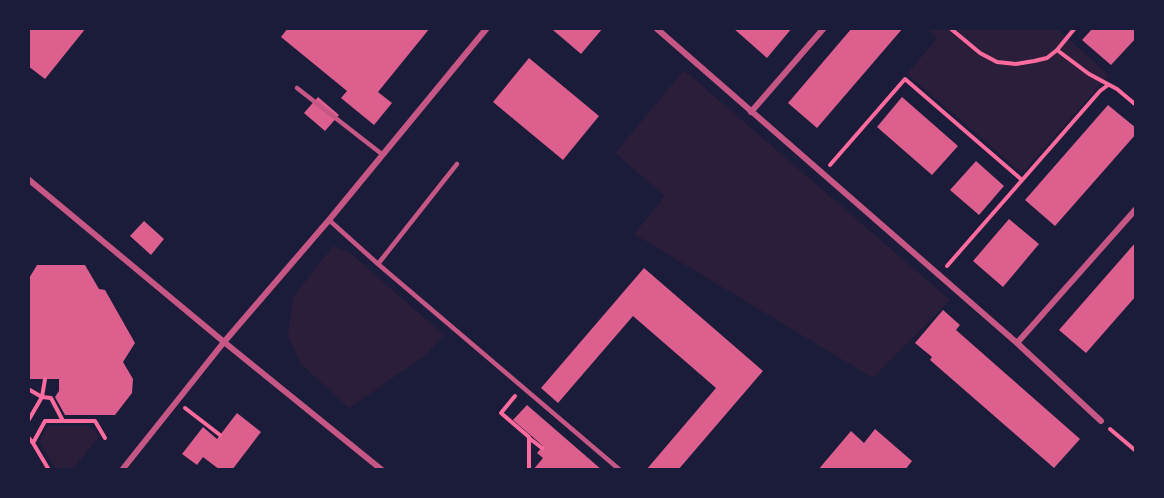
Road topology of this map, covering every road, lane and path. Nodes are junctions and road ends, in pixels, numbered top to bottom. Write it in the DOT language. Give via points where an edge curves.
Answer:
graph roads {
  1 [pos="487,28"];
  2 [pos="656,28"];
  3 [pos="824,28"];
  4 [pos="950,28"];
  5 [pos="1075,28"];
  6 [pos="1057,50"];
  7 [pos="1108,85"];
  8 [pos="297,88"];
  9 [pos="1136,105"];
  10 [pos="751,112"];
  11 [pos="382,155"];
  12 [pos="457,164"];
  13 [pos="823,174"];
  14 [pos="28,179"];
  15 [pos="1022,180"];
  16 [pos="1136,209"];
  17 [pos="329,220"];
  18 [pos="378,264"];
  19 [pos="939,276"];
  20 [pos="224,342"];
  21 [pos="1017,343"];
  22 [pos="45,379"];
  23 [pos="523,387"];
  24 [pos="28,389"];
  25 [pos="42,397"];
  26 [pos="194,415"];
  27 [pos="1101,420"];
  28 [pos="28,421"];
  29 [pos="63,421"];
  30 [pos="220,435"];
  31 [pos="28,437"];
  32 [pos="529,437"];
  33 [pos="105,438"];
  34 [pos="33,443"];
  35 [pos="542,448"];
  36 [pos="1136,452"];
  37 [pos="49,470"];
  38 [pos="122,470"];
  39 [pos="382,470"];
  40 [pos="529,470"];
  41 [pos="620,470"];
  1 -- 11 [label="street"];
  2 -- 10 [label="street"];
  3 -- 10 [label="street"];
  4 -- 6 [label="path" via="997,62 1034,61"];
  5 -- 6 [label="path"];
  6 -- 7 [label="path"];
  7 -- 9 [label="path"];
  7 -- 15 [label="path"];
  8 -- 11 [label="lane"];
  10 -- 13 [label="street"];
  11 -- 17 [label="street"];
  12 -- 18 [label="lane"];
  13 -- 15 [label="path" via="905,79"];
  13 -- 19 [label="street"];
  14 -- 20 [label="street"];
  15 -- 19 [label="path"];
  16 -- 21 [label="street"];
  17 -- 18 [label="lane"];
  17 -- 20 [label="street"];
  18 -- 23 [label="lane"];
  19 -- 21 [label="street"];
  20 -- 38 [label="street"];
  20 -- 39 [label="street"];
  21 -- 27 [label="street"];
  22 -- 25 [label="path"];
  23 -- 32 [label="path" via="501,413"];
  23 -- 41 [label="lane"];
  24 -- 25 [label="path"];
  25 -- 28 [label="path"];
  25 -- 29 [label="path" via="51,398"];
  26 -- 30 [label="path"];
  27 -- 36 [label="path"];
  29 -- 33 [label="path" via="95,421"];
  29 -- 34 [label="path" via="45,420"];
  31 -- 34 [label="path"];
  32 -- 35 [label="path"];
  32 -- 40 [label="path"];
  34 -- 37 [label="path"];
}
